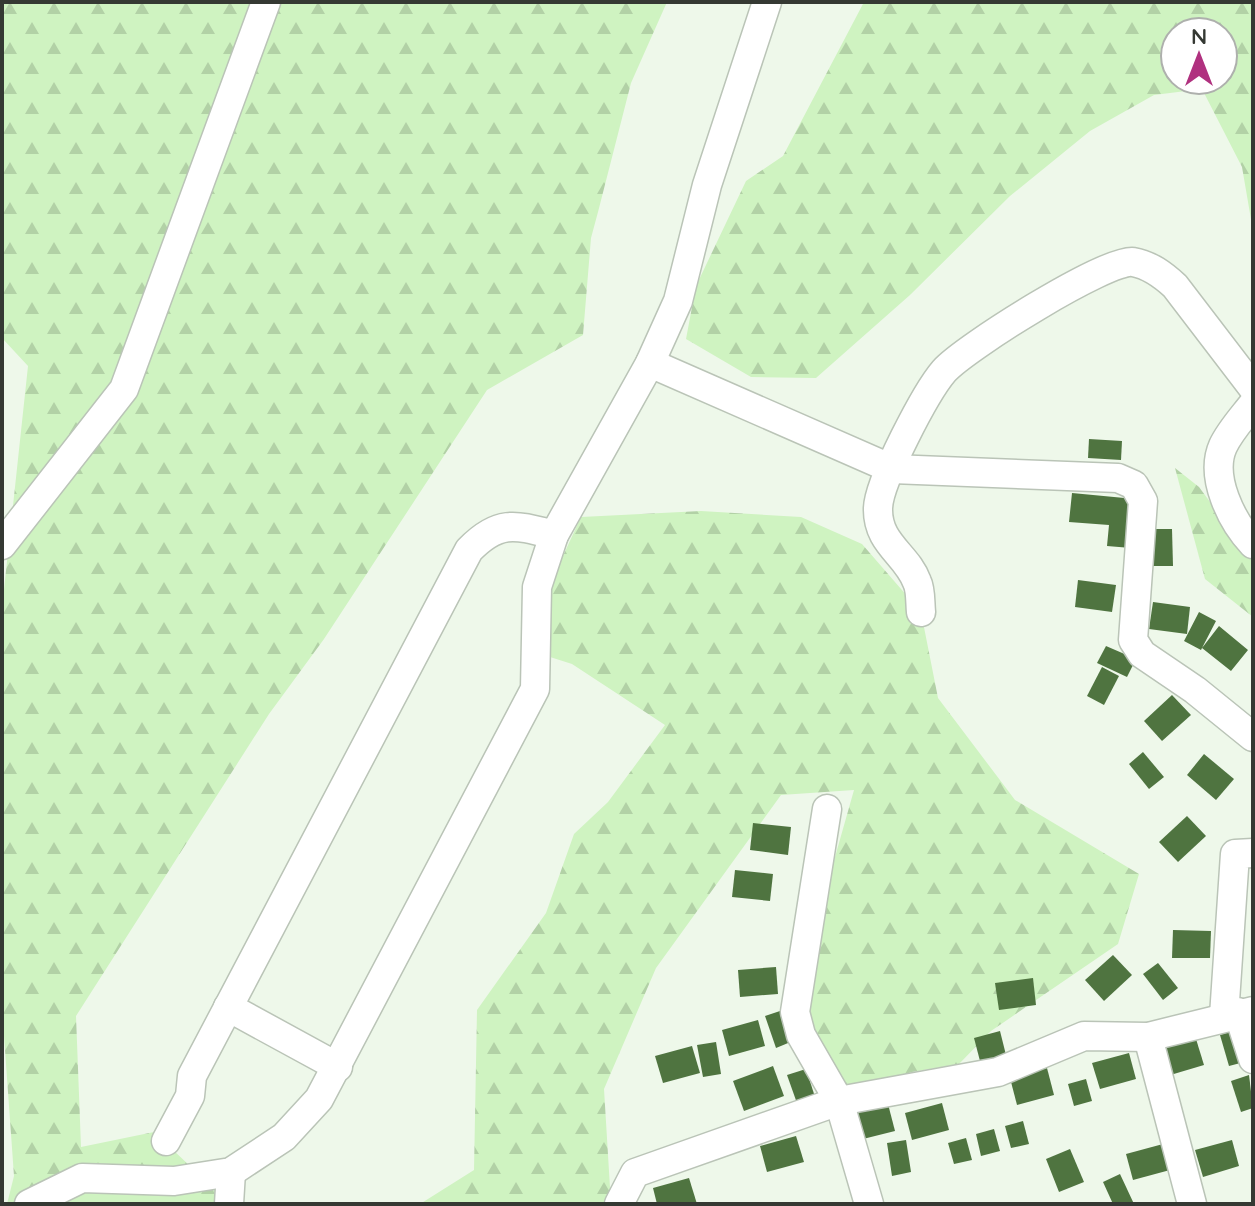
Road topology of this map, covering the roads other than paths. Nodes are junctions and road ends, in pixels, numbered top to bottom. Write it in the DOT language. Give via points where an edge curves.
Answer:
graph roads {
  1 [pos="266,2"];
  2 [pos="767,2"];
  3 [pos="650,363"];
  4 [pos="1253,388"];
  5 [pos="1253,404"];
  6 [pos="892,469"];
  7 [pos="554,535"];
  8 [pos="1253,544"];
  9 [pos="2,545"];
  10 [pos="921,612"];
  11 [pos="1253,737"];
  12 [pos="827,809"];
  13 [pos="1253,853"];
  14 [pos="228,1007"];
  15 [pos="1238,1013"];
  16 [pos="1148,1037"];
  17 [pos="1253,1059"];
  18 [pos="338,1067"];
  19 [pos="839,1101"];
  20 [pos="166,1141"];
  21 [pos="231,1172"];
  22 [pos="29,1204"];
  23 [pos="229,1204"];
  24 [pos="619,1204"];
  25 [pos="869,1204"];
  26 [pos="1192,1204"];
  1 -- 9 [label="street" via="124,389"];
  2 -- 3 [label="street" via="707,185 678,301"];
  3 -- 6 [label="street"];
  3 -- 7 [label="street"];
  4 -- 6 [label="street" via="1175,286 1161,273 1131,262 1101,269 946,369 921,403"];
  5 -- 8 [label="street" via="1224,444 1217,465 1236,526"];
  6 -- 10 [label="street" via="878,507 886,541 917,581"];
  6 -- 11 [label="street" via="1118,478 1134,485 1143,501 1133,640 1142,654"];
  7 -- 14 [label="street" via="517,525 487,531 469,550"];
  7 -- 18 [label="street" via="537,587 535,689"];
  12 -- 19 [label="street" via="795,1012 801,1035"];
  13 -- 15 [label="street" via="1235,854"];
  14 -- 18 [label="street"];
  14 -- 20 [label="street"];
  15 -- 16 [label="street"];
  15 -- 17 [label="street"];
  16 -- 19 [label="street" via="1084,1036 998,1072"];
  16 -- 26 [label="street"];
  18 -- 21 [label="street" via="319,1099 284,1137"];
  19 -- 24 [label="street" via="635,1173"];
  19 -- 25 [label="street"];
  21 -- 22 [label="street" via="174,1181 82,1178"];
  21 -- 23 [label="street"];
}
